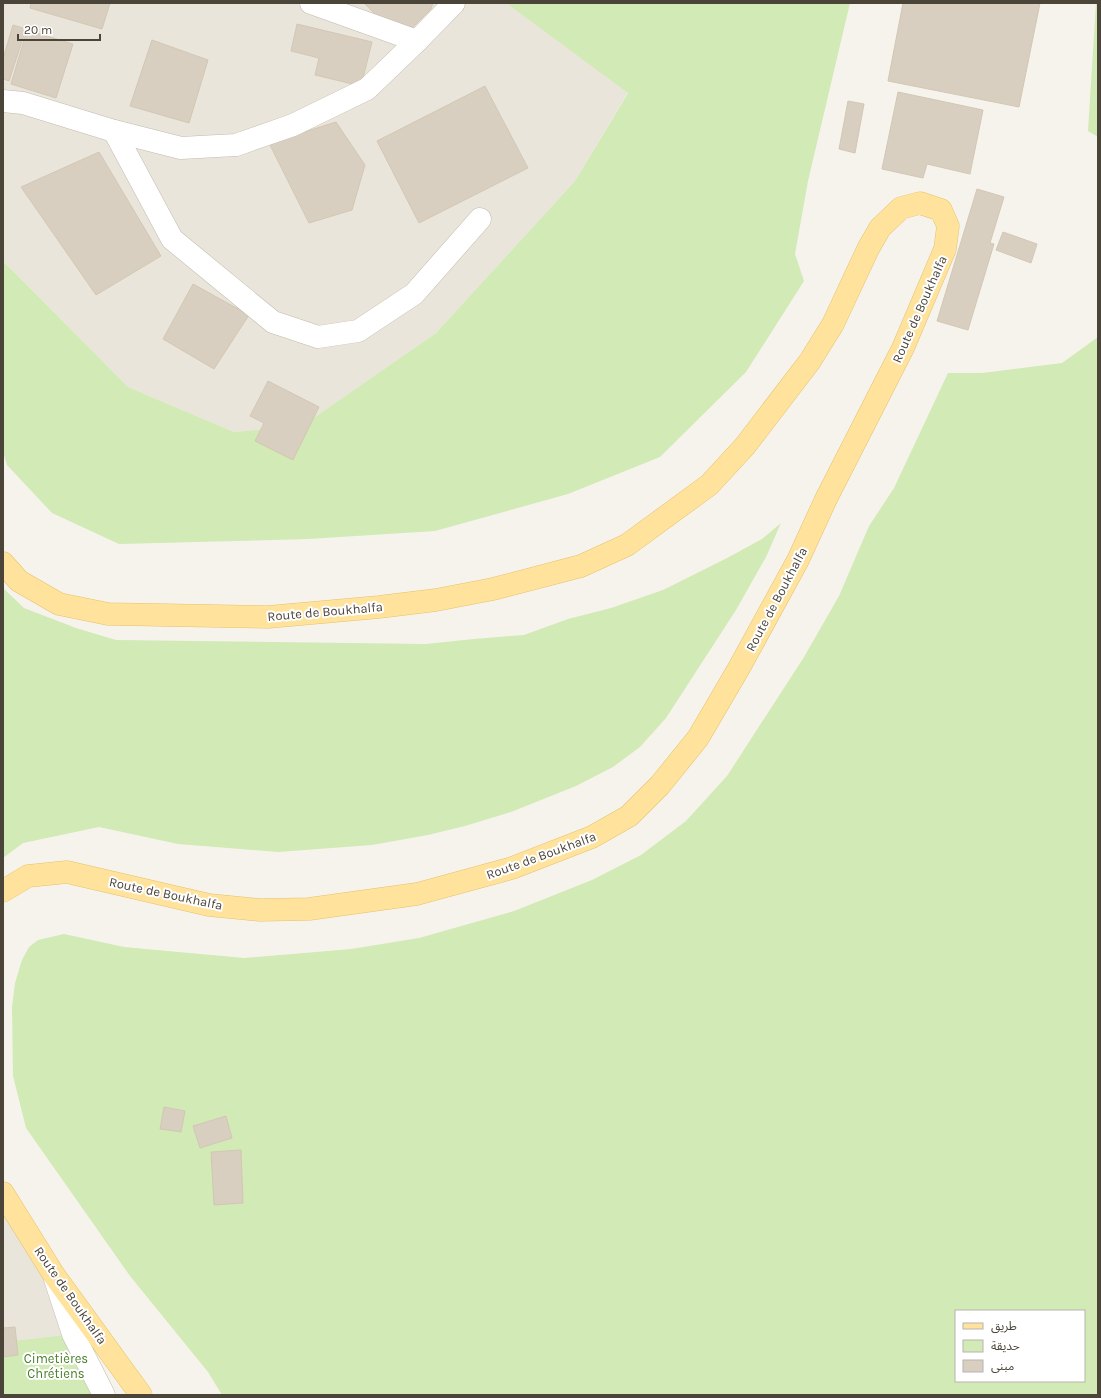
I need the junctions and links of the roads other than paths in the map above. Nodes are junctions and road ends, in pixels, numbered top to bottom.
1 (311, 3) edge
2 (454, 3) edge
3 (417, 41) junction
4 (3, 101) edge
5 (114, 131) junction
6 (480, 219) dead end
7 (3, 564) edge
8 (3, 891) edge
9 (3, 1193) edge
10 (54, 1274) junction
11 (104, 1395) edge
12 (141, 1395) edge

1 - 3 street
2 - 3 street
3 - 5 street
4 - 5 street
5 - 6 street
7 - 8 main road, Route de Boukhalfa
9 - 10 main road, Route de Boukhalfa
10 - 11 street
10 - 12 main road, Route de Boukhalfa

